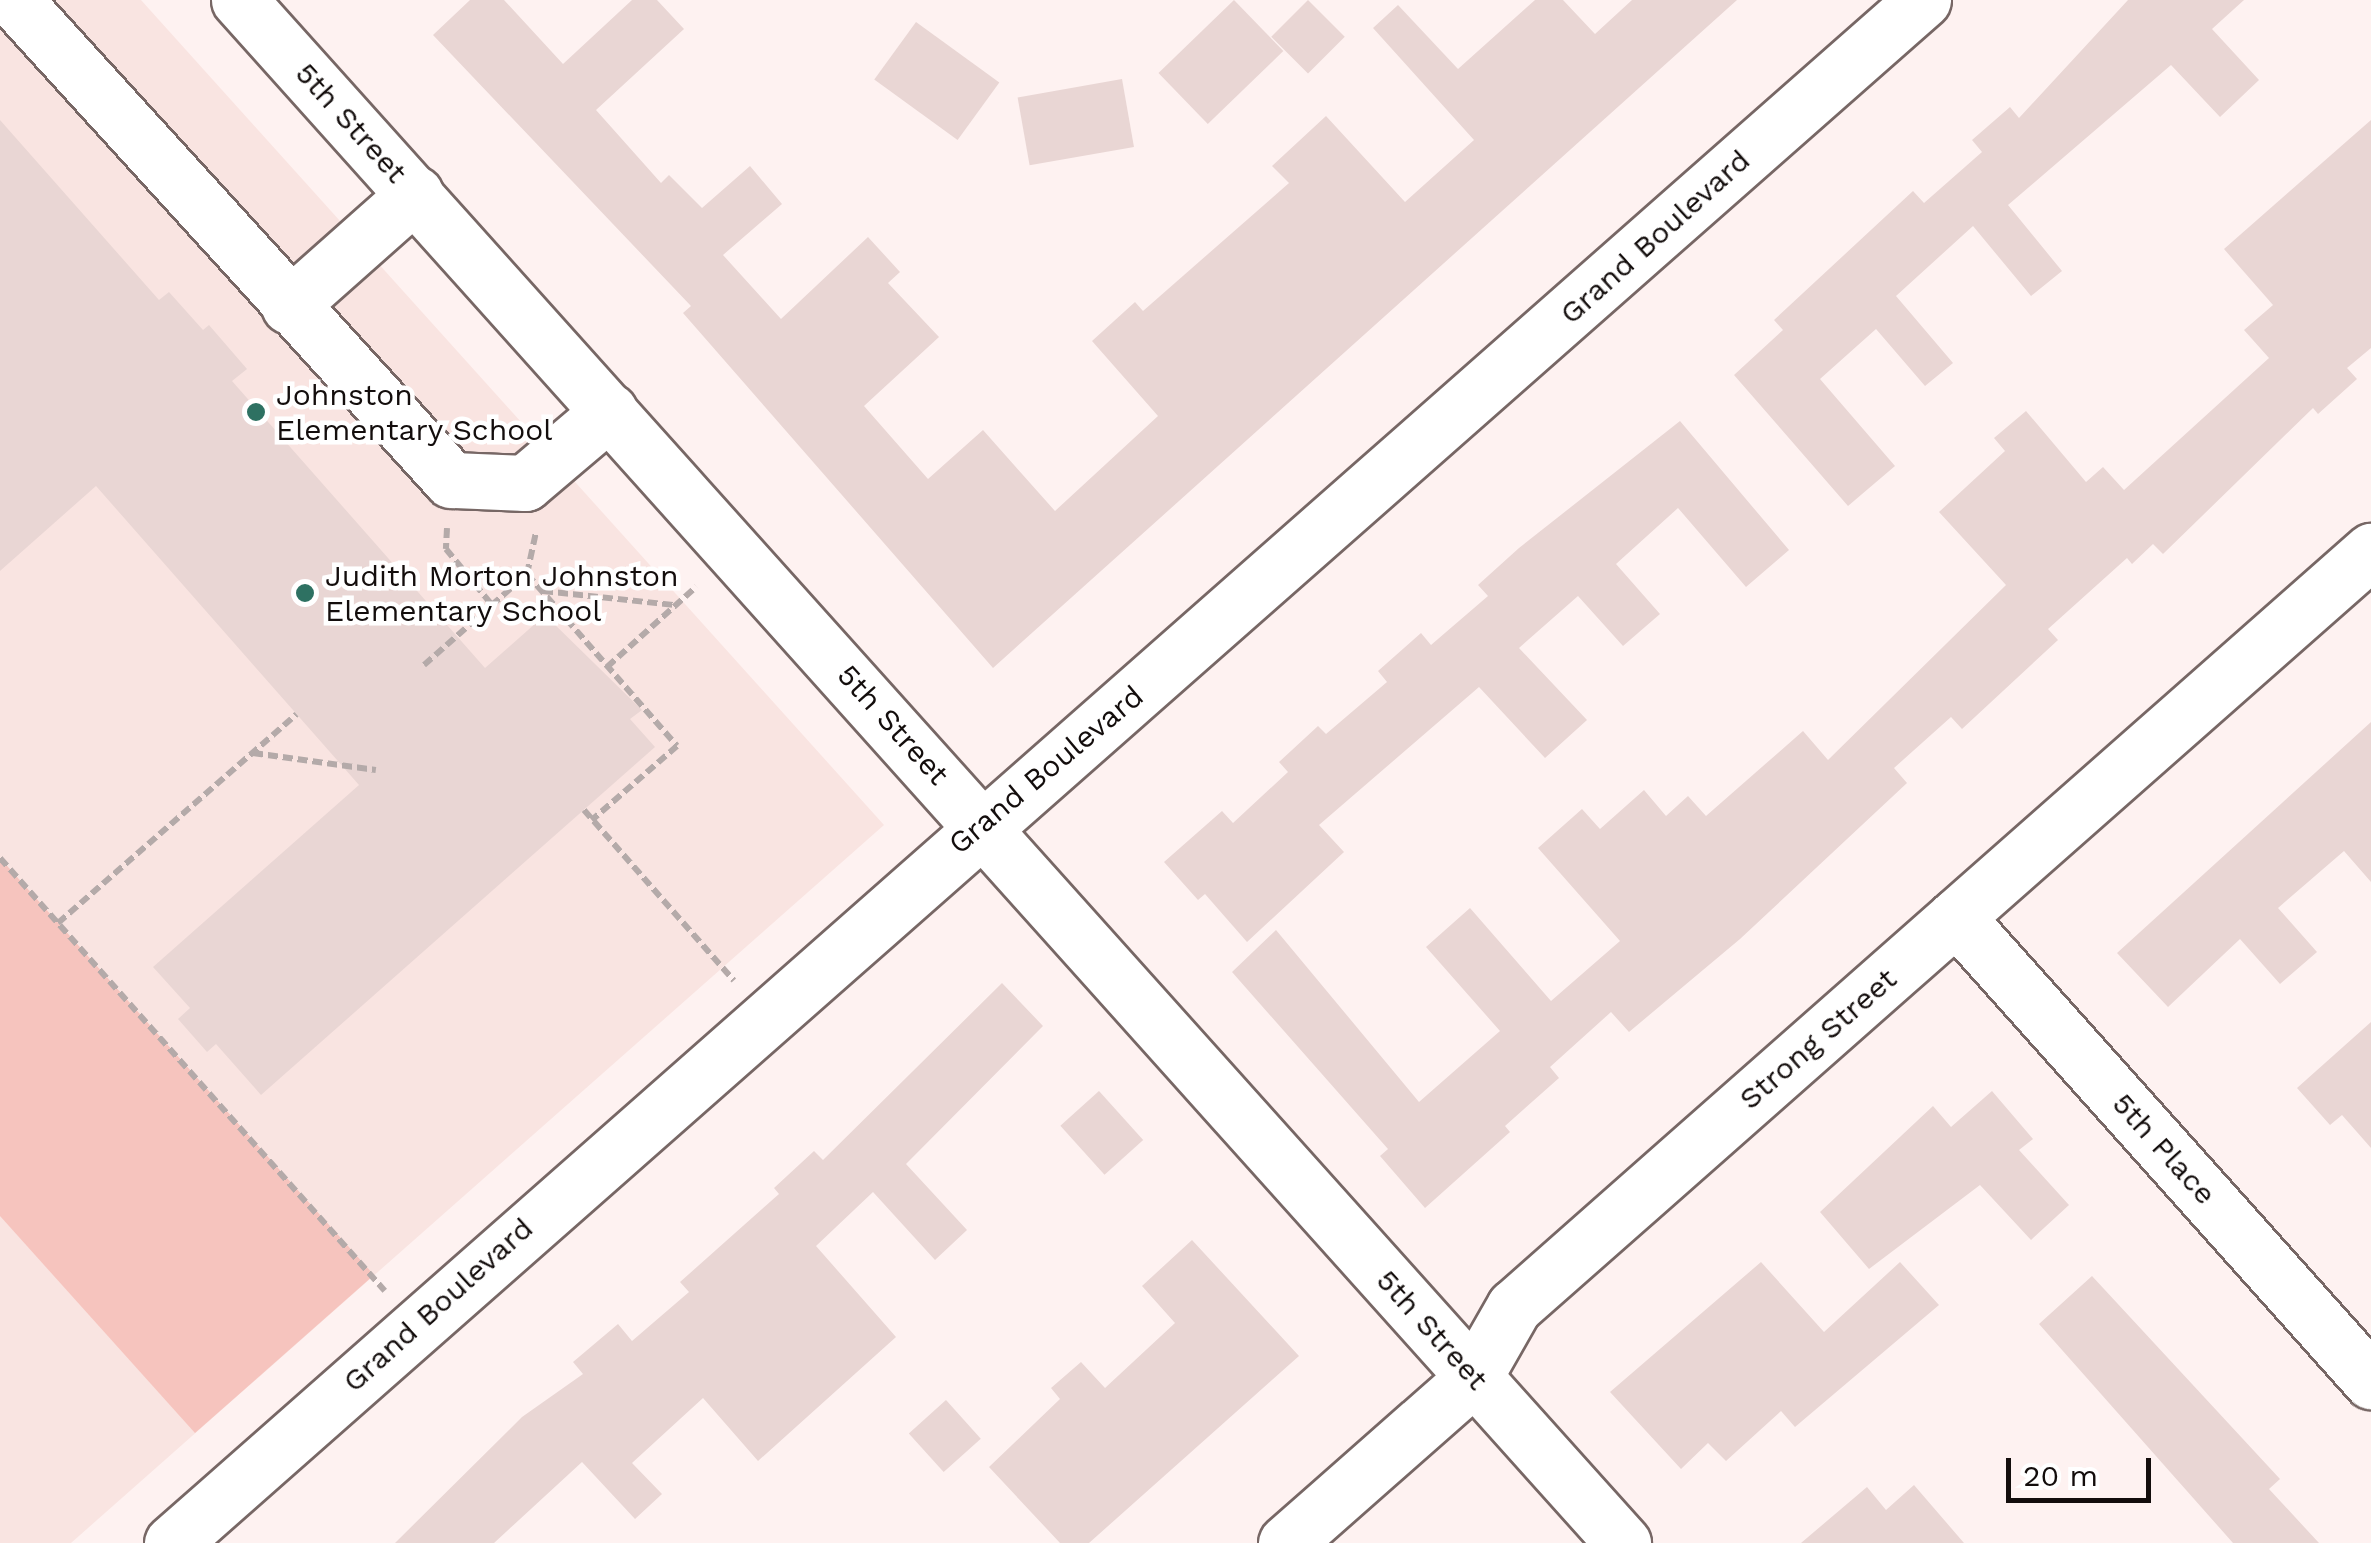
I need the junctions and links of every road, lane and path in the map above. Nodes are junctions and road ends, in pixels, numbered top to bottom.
1 (14, 0) edge
2 (239, 0) edge
3 (1923, 0) edge
4 (416, 194) junction
5 (289, 306) junction
6 (610, 411) junction
7 (451, 480) junction
8 (736, 551) junction
9 (2371, 551) edge
10 (541, 591) junction
11 (492, 605) junction
12 (676, 605) junction
13 (424, 665) dead end
14 (607, 667) junction
15 (298, 714) dead end
16 (251, 753) junction
17 (376, 770) dead end
18 (584, 810) dead end
19 (592, 820) junction
20 (980, 823) junction
21 (0, 858) edge
22 (1956, 917) junction
23 (58, 923) junction
24 (765, 1016) junction
25 (416, 1326) junction
26 (1474, 1377) junction
27 (2371, 1381) edge
28 (172, 1543) edge
29 (1286, 1543) edge
30 (1623, 1543) edge

1 - 5 street
2 - 4 street, 5th Street
3 - 20 street, Grand Boulevard
4 - 5 street
4 - 6 street, 5th Street
5 - 7 street
6 - 7 street
6 - 8 street, 5th Street
7 - 11 path
8 - 12 path
8 - 20 street, 5th Street
9 - 22 street, Strong Street
10 - 11 path
10 - 12 path
10 - 14 path
11 - 13 path
12 - 14 path
14 - 19 path
15 - 16 path
16 - 17 path
16 - 23 path
18 - 19 path
19 - 24 path
20 - 24 street, Grand Boulevard
20 - 26 street, 5th Street
21 - 23 path
22 - 26 street, Strong Street
22 - 27 street, 5th Place
23 - 25 path
24 - 25 street, Grand Boulevard
25 - 28 street, Grand Boulevard
26 - 29 street, Strong Street
26 - 30 street, 5th Street

